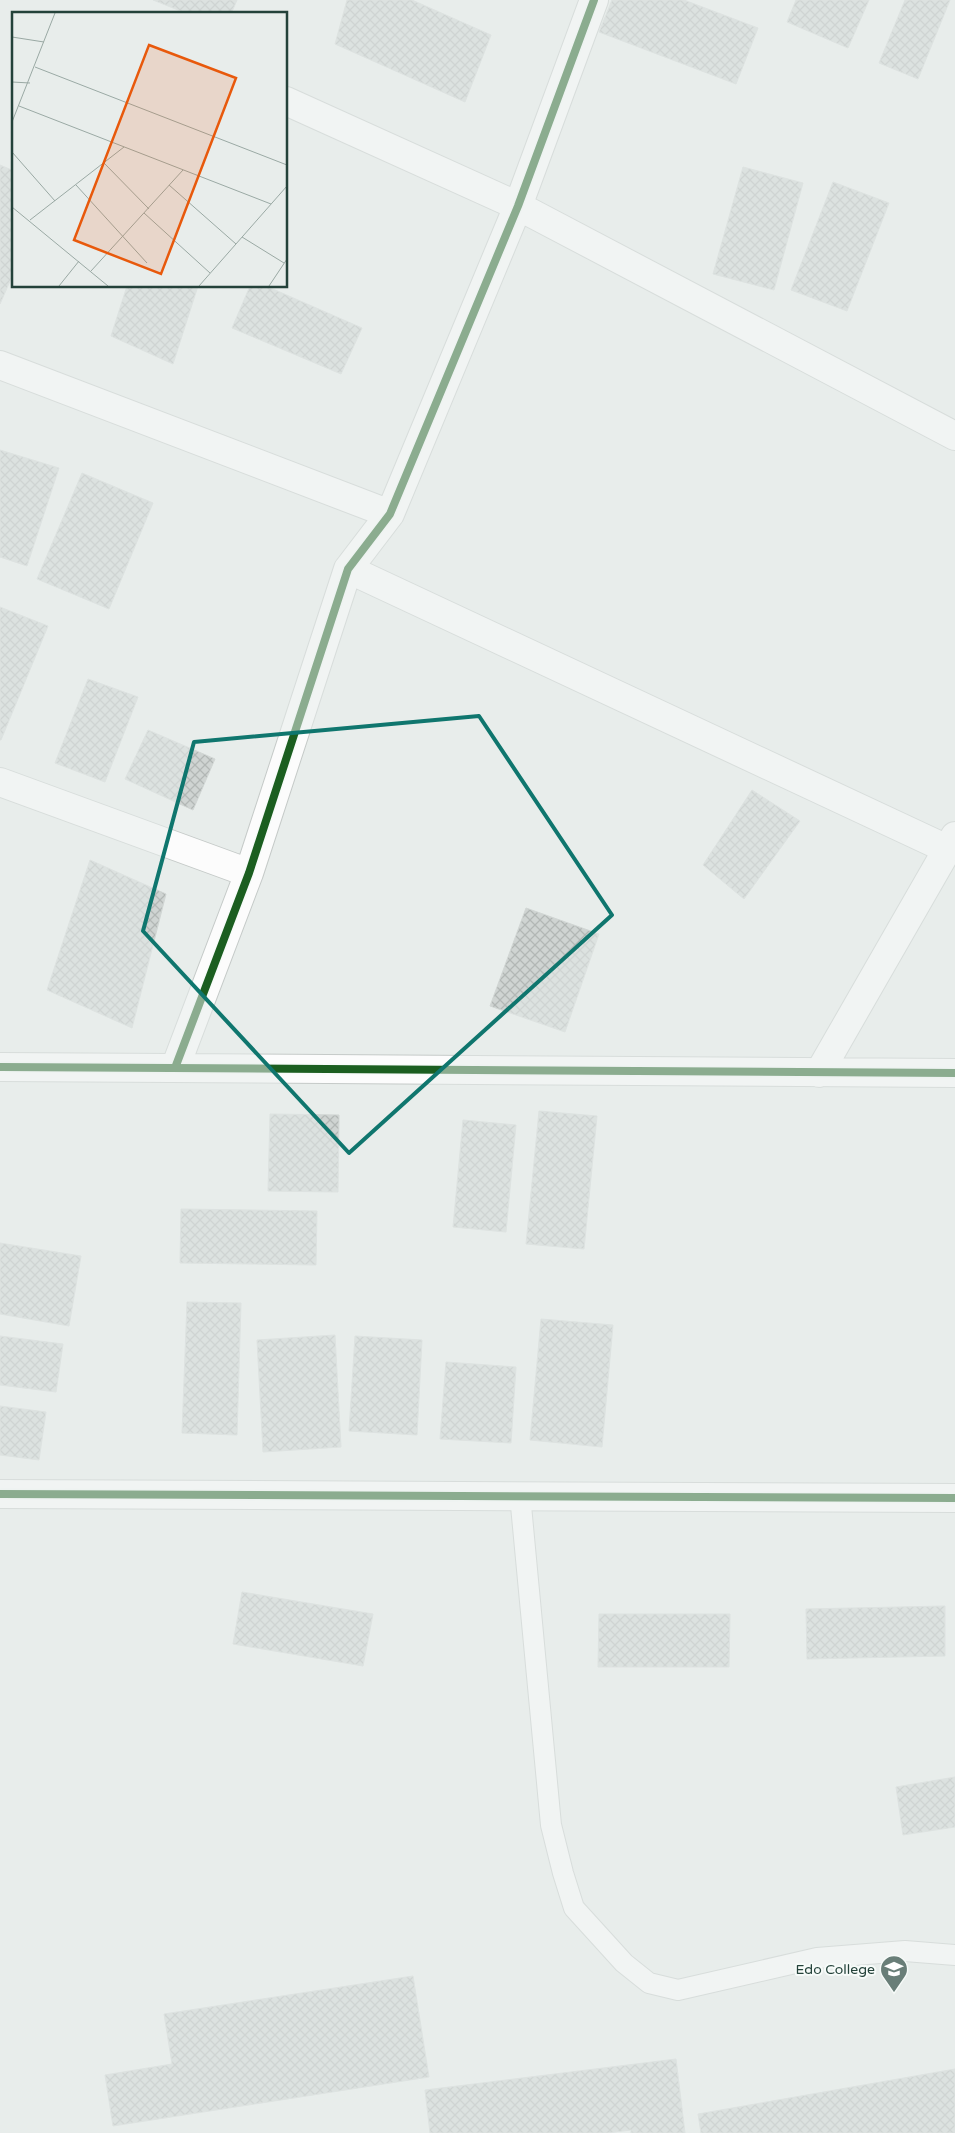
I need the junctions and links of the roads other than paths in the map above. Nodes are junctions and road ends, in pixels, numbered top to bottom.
1 (594, 0) edge
2 (288, 102) edge
3 (518, 206) junction
4 (0, 365) edge
5 (955, 436) edge
6 (390, 514) junction
7 (348, 569) junction
8 (0, 782) edge
9 (951, 843) edge
10 (249, 873) junction
11 (0, 1067) edge
12 (175, 1068) junction
13 (819, 1073) junction
14 (955, 1073) edge
15 (0, 1494) edge
16 (520, 1496) junction
17 (955, 1498) edge
18 (955, 1955) edge

1 - 3 street
2 - 3 street
3 - 5 street
3 - 6 street
4 - 6 street
6 - 7 street
7 - 9 street
7 - 10 street
8 - 10 street
9 - 13 street
10 - 12 street
11 - 12 street
12 - 13 street
13 - 14 street
15 - 16 street
16 - 17 street
16 - 18 lane

